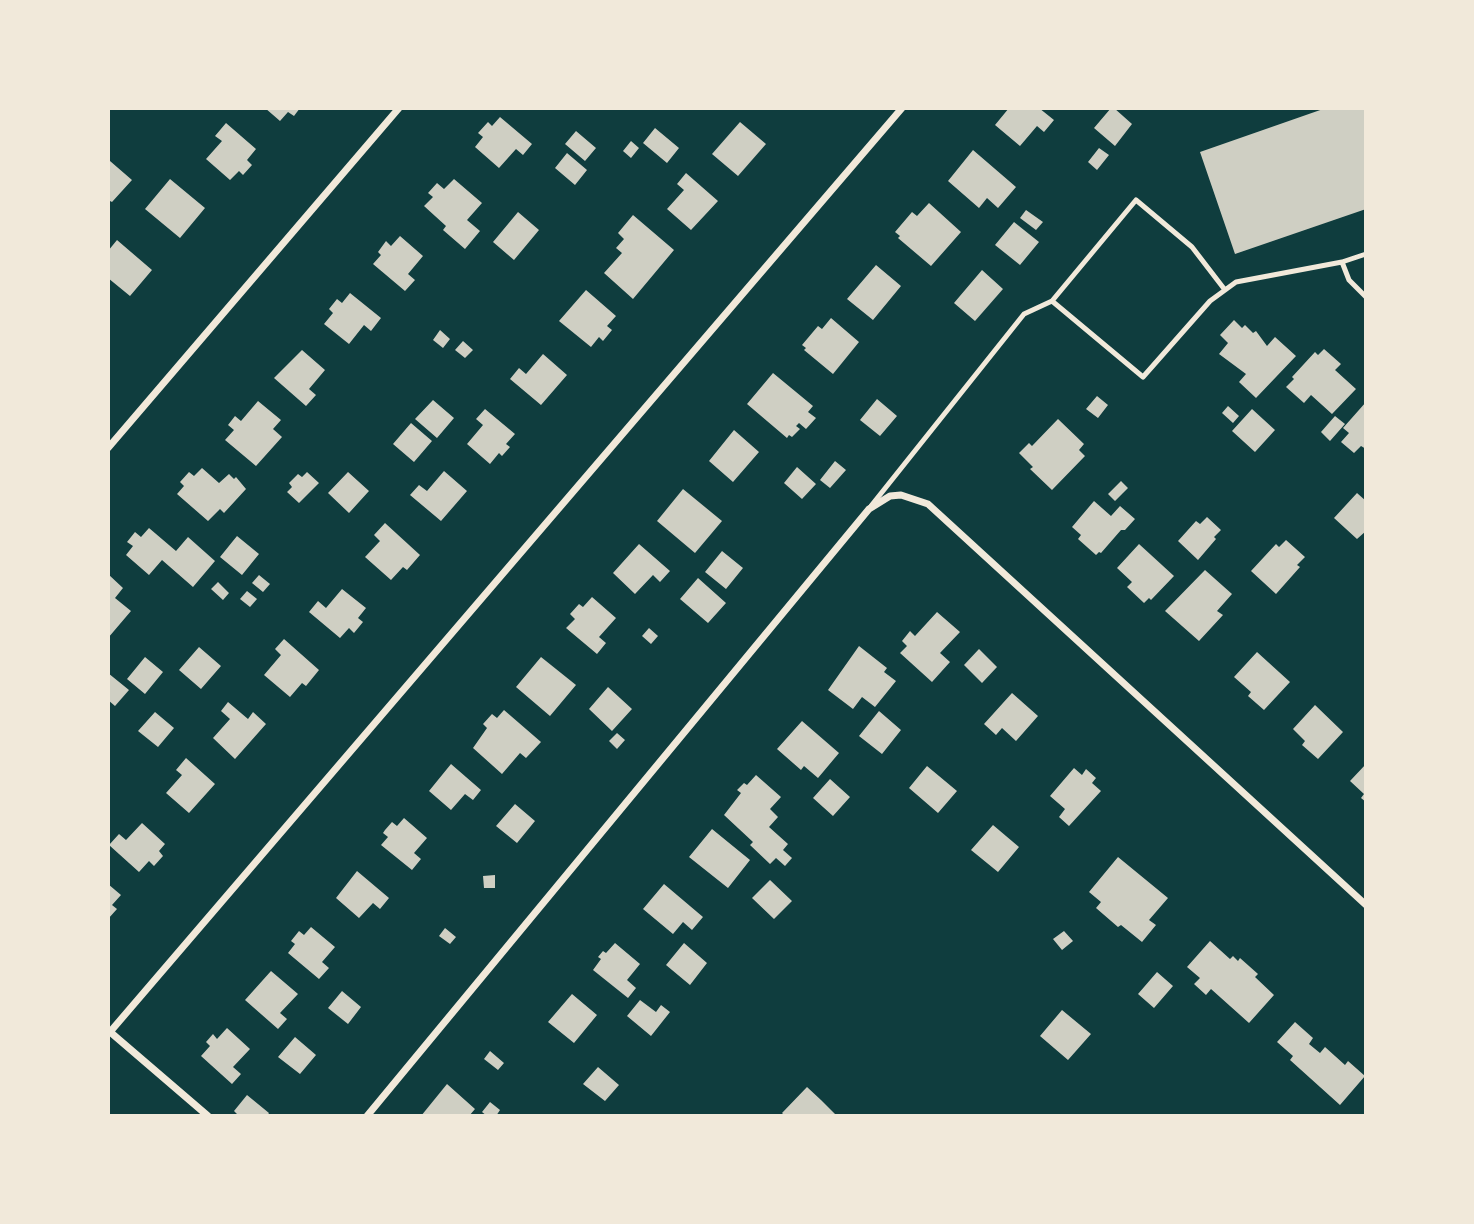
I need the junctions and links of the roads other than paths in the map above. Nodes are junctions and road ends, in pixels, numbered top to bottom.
1 (399, 108) edge
2 (902, 108) edge
3 (1366, 254) edge
4 (1342, 262) junction
5 (1225, 290) junction
6 (1366, 297) edge
7 (1052, 301) junction
8 (108, 447) edge
9 (869, 509) junction
10 (1366, 905) edge
11 (109, 1031) edge
12 (208, 1115) edge
13 (367, 1115) edge

1 - 8 street
2 - 11 street
3 - 4 lane
4 - 5 lane
4 - 6 lane
5 - 7 lane
5 - 7 lane
7 - 9 lane
9 - 10 street
9 - 13 street
11 - 12 street

